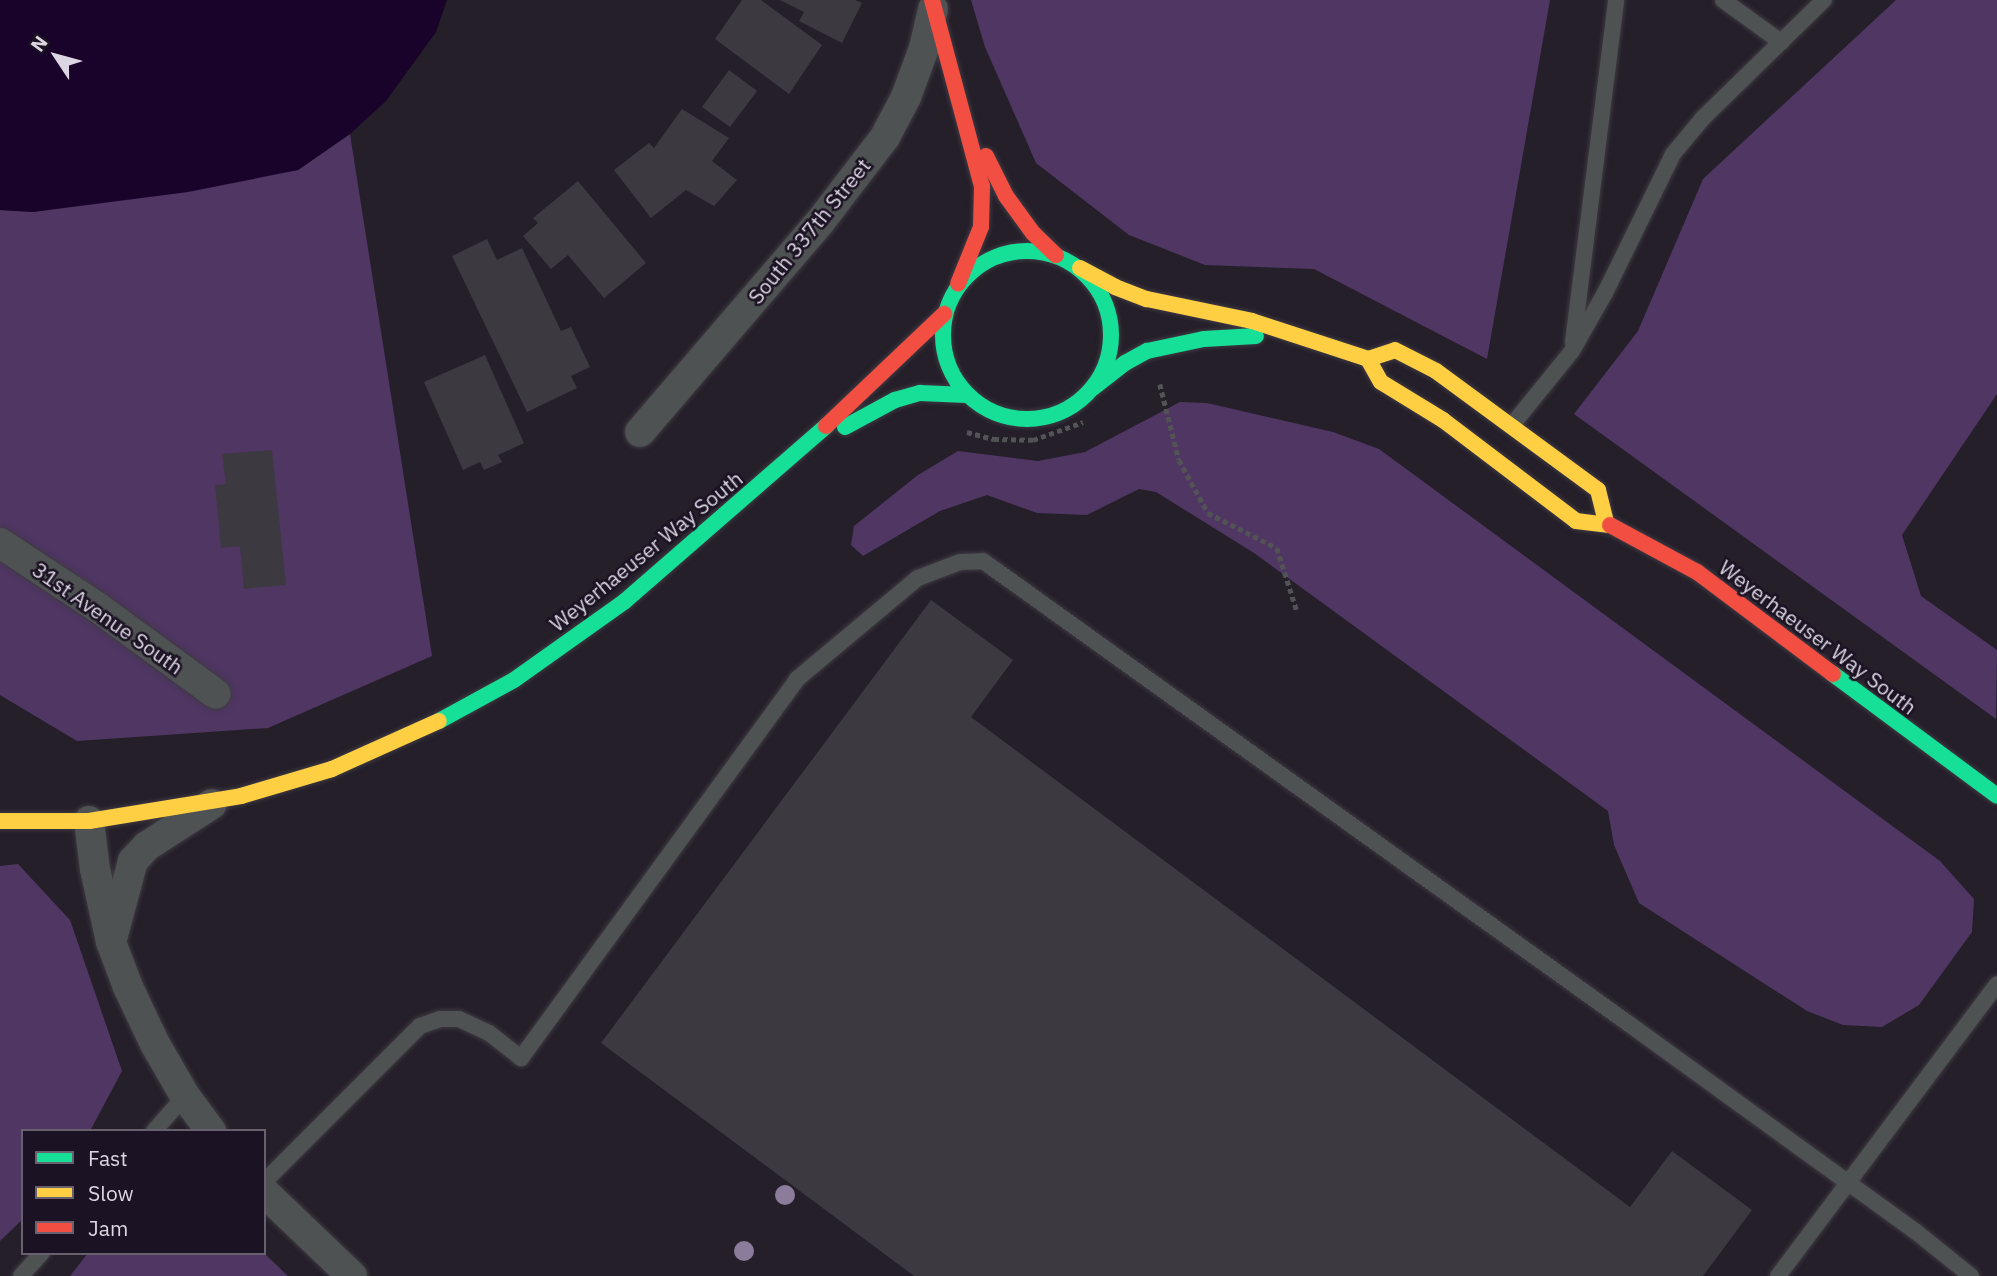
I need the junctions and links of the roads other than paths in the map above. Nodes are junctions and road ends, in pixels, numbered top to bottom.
1 (1616, 0) edge
2 (1723, 0) edge
3 (1824, 0) edge
4 (933, 3) edge
5 (1781, 42) junction
6 (957, 86) junction
7 (1056, 255) junction
8 (1080, 268) junction
9 (956, 287) junction
10 (944, 314) junction
11 (1299, 337) junction
12 (1572, 351) junction
13 (1368, 359) junction
14 (1093, 388) junction
15 (967, 395) junction
16 (1511, 425) junction
17 (640, 432) dead end
18 (797, 454) junction
19 (1606, 523) junction
20 (0, 542) edge
21 (216, 694) dead end
22 (1997, 796) edge
23 (218, 801) junction
24 (0, 821) edge
25 (89, 821) junction
26 (111, 942) junction
27 (1997, 984) edge
28 (185, 1096) junction
29 (156, 1129) edge
30 (210, 1129) edge
31 (266, 1180) edge
32 (1847, 1182) junction
33 (266, 1194) edge
34 (40, 1255) edge
35 (21, 1276) edge
36 (352, 1276) edge
37 (1778, 1276) edge
38 (1970, 1276) edge

1 - 12 lane
2 - 5 lane
3 - 5 lane
4 - 6 street
4 - 17 street, South 337th Street
5 - 12 lane
6 - 7 street
6 - 9 street
7 - 8 street
7 - 9 street
8 - 11 street
8 - 14 street
9 - 10 street
10 - 15 street
10 - 18 street, Weyerhaeuser Way South
11 - 13 street
11 - 14 street
12 - 16 lane
13 - 16 street
13 - 19 street, Weyerhaeuser Way South
14 - 15 street
15 - 18 street, Weyerhaeuser Way South
16 - 19 street
18 - 23 street, Weyerhaeuser Way South
19 - 22 street, Weyerhaeuser Way South
20 - 21 street, 31st Avenue South
23 - 25 street, Weyerhaeuser Way South
23 - 26 street
24 - 25 street, Weyerhaeuser Way South
25 - 26 street
26 - 28 street
27 - 32 lane
28 - 29 lane
28 - 30 street
31 - 32 lane
32 - 37 lane
32 - 38 lane
33 - 36 street
34 - 35 lane

